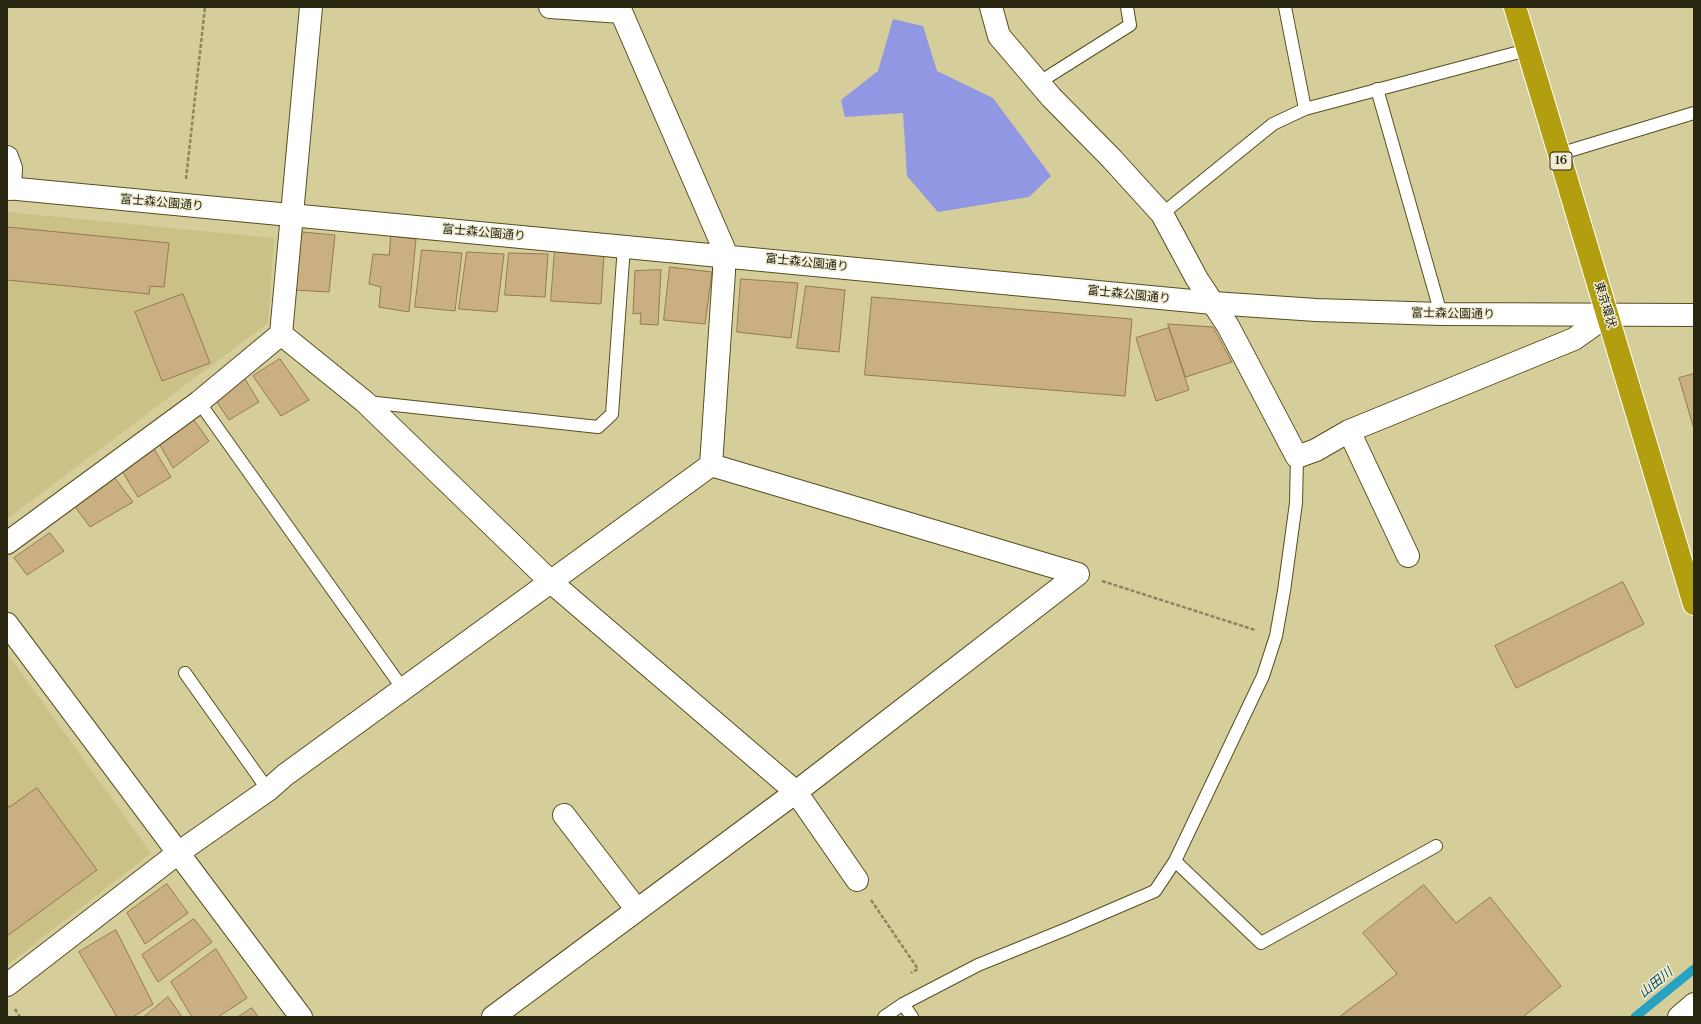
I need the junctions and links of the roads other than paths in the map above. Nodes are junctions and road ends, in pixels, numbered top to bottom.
1 (311, 7) edge
2 (550, 7) edge
3 (990, 7) edge
4 (1126, 7) edge
5 (1285, 7) edge
6 (1515, 7) edge
7 (624, 9) edge
8 (1528, 50) junction
9 (1038, 83) junction
10 (1377, 89) junction
11 (1305, 109) junction
12 (1694, 113) edge
13 (1559, 154) junction
14 (7, 157) edge
15 (9, 189) edge
16 (1162, 214) junction
17 (293, 215) junction
18 (624, 246) junction
19 (724, 256) junction
20 (1213, 303) junction
21 (1441, 314) junction
22 (1608, 315) junction
23 (1694, 315) edge
24 (281, 334) junction
25 (199, 402) junction
26 (365, 402) junction
27 (1349, 431) junction
28 (1297, 458) junction
29 (711, 465) junction
30 (7, 544) edge
31 (1408, 556) dead end
32 (551, 582) junction
33 (1694, 604) edge
34 (7, 624) edge
35 (185, 673) dead end
36 (403, 689) junction
37 (268, 790) junction
38 (796, 792) junction
39 (564, 815) dead end
40 (1436, 846) dead end
41 (178, 853) junction
42 (1175, 860) junction
43 (857, 880) road end
44 (636, 910) junction
45 (7, 985) edge
46 (903, 1004) junction
47 (1694, 1004) edge
48 (301, 1017) edge
49 (493, 1017) edge
50 (884, 1017) edge
51 (912, 1017) edge
52 (1678, 1017) edge

1 - 17 street
2 - 7 street
3 - 9 street
4 - 9 lane
5 - 11 lane
6 - 8 highway, 東京環状 / 16
7 - 19 street
8 - 10 lane
8 - 13 highway, 東京環状 / 16
9 - 16 street
10 - 11 lane
10 - 21 lane
11 - 16 lane
12 - 13 lane
13 - 22 highway, 東京環状 / 16
14 - 15 street
15 - 17 street, 富士森公園通り
16 - 20 street
17 - 18 street, 富士森公園通り
17 - 24 street
18 - 19 street, 富士森公園通り
18 - 26 lane
19 - 20 street, 富士森公園通り
19 - 29 street
20 - 21 street, 富士森公園通り
20 - 28 street
21 - 22 street, 富士森公園通り
22 - 23 street, 富士森公園通り
22 - 27 street
22 - 33 highway, 東京環状 / 16
24 - 25 street
24 - 26 street
25 - 30 street
25 - 36 lane
26 - 32 street
27 - 28 street
27 - 31 street
28 - 42 lane
29 - 32 street
29 - 38 street
32 - 36 street
32 - 38 street
34 - 41 street
35 - 37 lane
36 - 37 street
37 - 41 street
38 - 43 street
38 - 44 street
39 - 44 street
40 - 42 lane
41 - 45 street
41 - 48 street
42 - 46 lane
44 - 49 street
46 - 50 lane
46 - 51 lane
47 - 52 street

